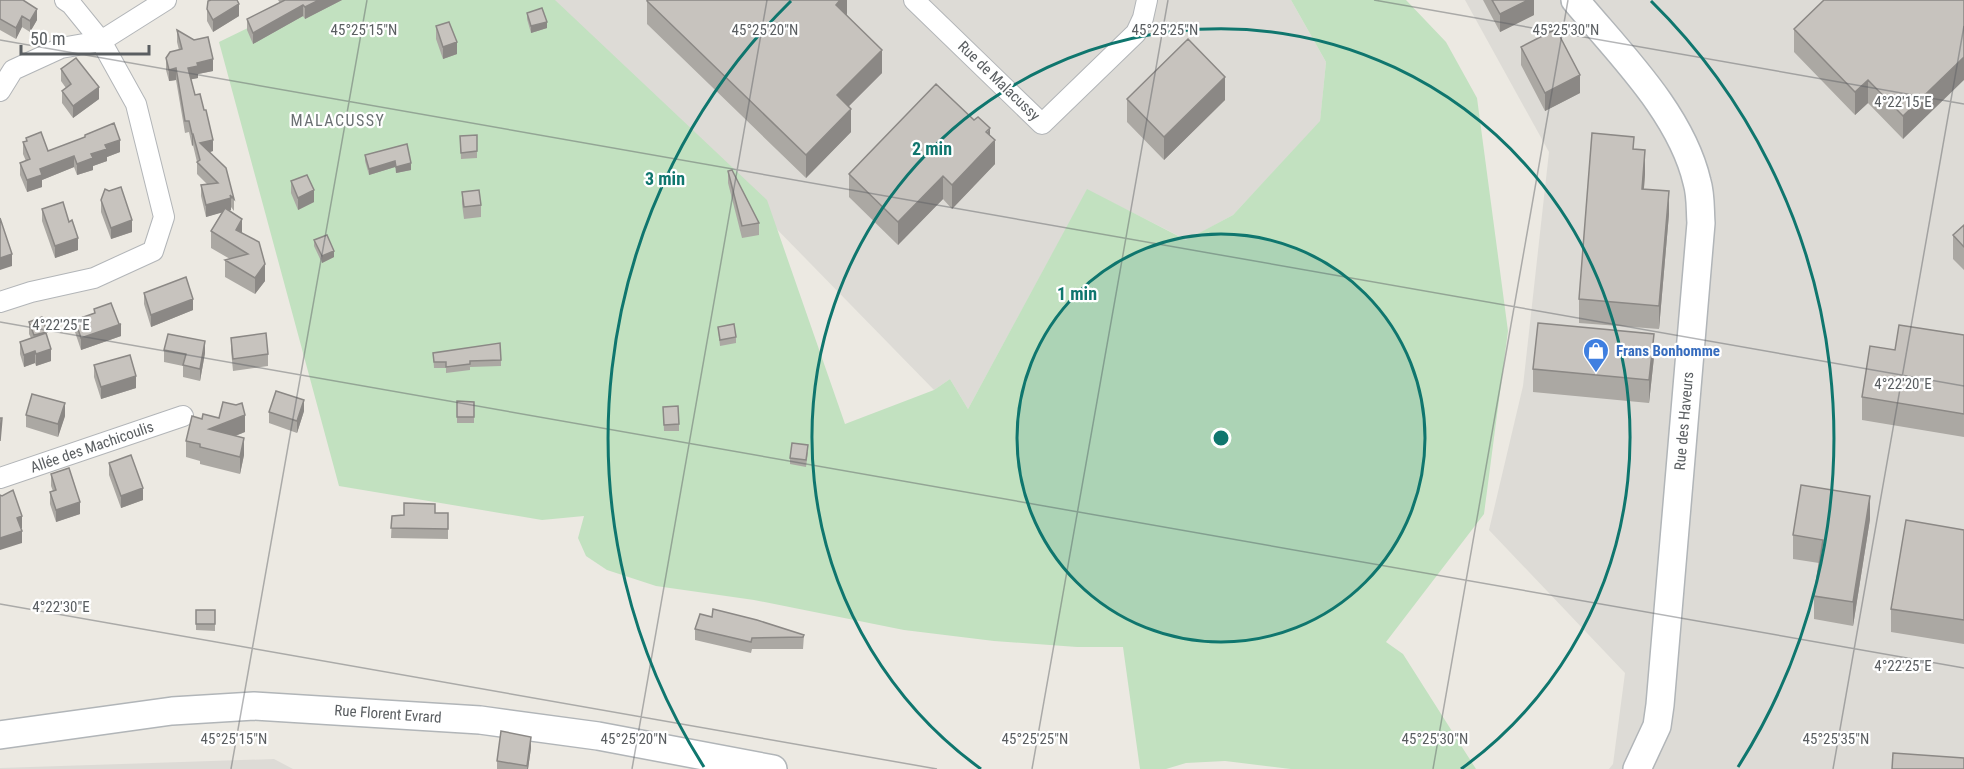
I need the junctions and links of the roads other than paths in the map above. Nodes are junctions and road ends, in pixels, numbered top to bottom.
1 (65, 0) edge
2 (166, 0) edge
3 (914, 0) edge
4 (1147, 0) edge
5 (1575, 0) edge
6 (101, 41) junction
7 (0, 91) edge
8 (0, 302) edge
9 (183, 416) dead end
10 (0, 478) edge
11 (0, 735) edge
12 (773, 769) edge
13 (1638, 769) edge

1 - 6 street
2 - 6 street
3 - 4 street, Rue de Malacussy
5 - 13 street, Rue des Haveurs
6 - 7 street
6 - 8 street
9 - 10 street, Allée des Machicoulis
11 - 12 street, Rue Florent Evrard

